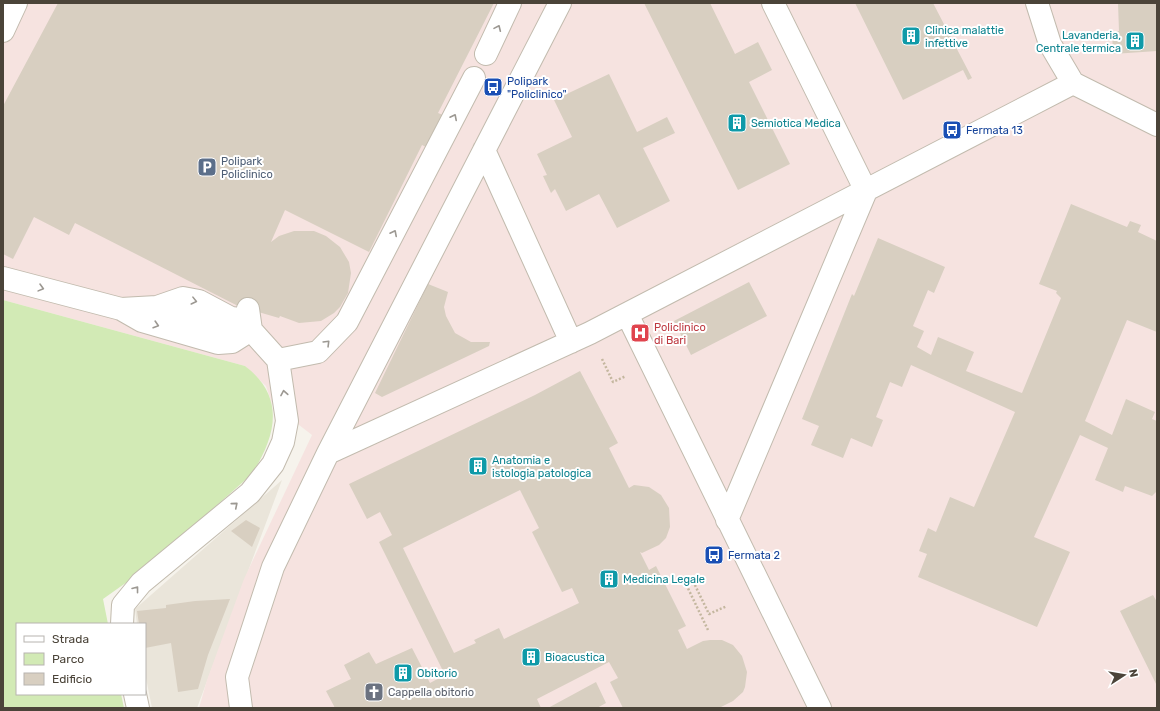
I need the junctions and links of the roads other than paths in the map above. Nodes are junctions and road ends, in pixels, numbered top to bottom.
1 (16, 3) edge
2 (510, 3) edge
3 (560, 3) edge
4 (773, 3) edge
5 (1037, 3) edge
6 (3, 31) edge
7 (486, 54) dead end
8 (474, 78) dead end
9 (1073, 83) junction
10 (1157, 125) edge
11 (484, 150) junction
12 (866, 191) junction
13 (3, 278) edge
14 (121, 309) junction
15 (627, 314) junction
16 (249, 320) junction
17 (581, 338) junction
18 (278, 360) junction
19 (328, 452) junction
20 (727, 520) junction
21 (122, 623) edge
22 (135, 695) edge
23 (138, 708) edge
24 (241, 708) edge
25 (820, 708) edge

1 - 6 lane
7 -> 2 lane
3 - 11 lane
4 - 12 lane
5 - 9 lane
18 -> 8 lane
9 - 10 lane
9 - 12 lane
11 - 17 lane
11 - 19 lane
12 - 15 lane
12 - 20 lane
13 -> 14 lane
14 -> 16 lane
14 -> 16 lane
15 - 17 lane
15 - 20 lane
16 - 18 lane
17 - 19 lane
21 -> 18 lane
19 - 24 lane
20 - 25 lane
22 - 23 lane

